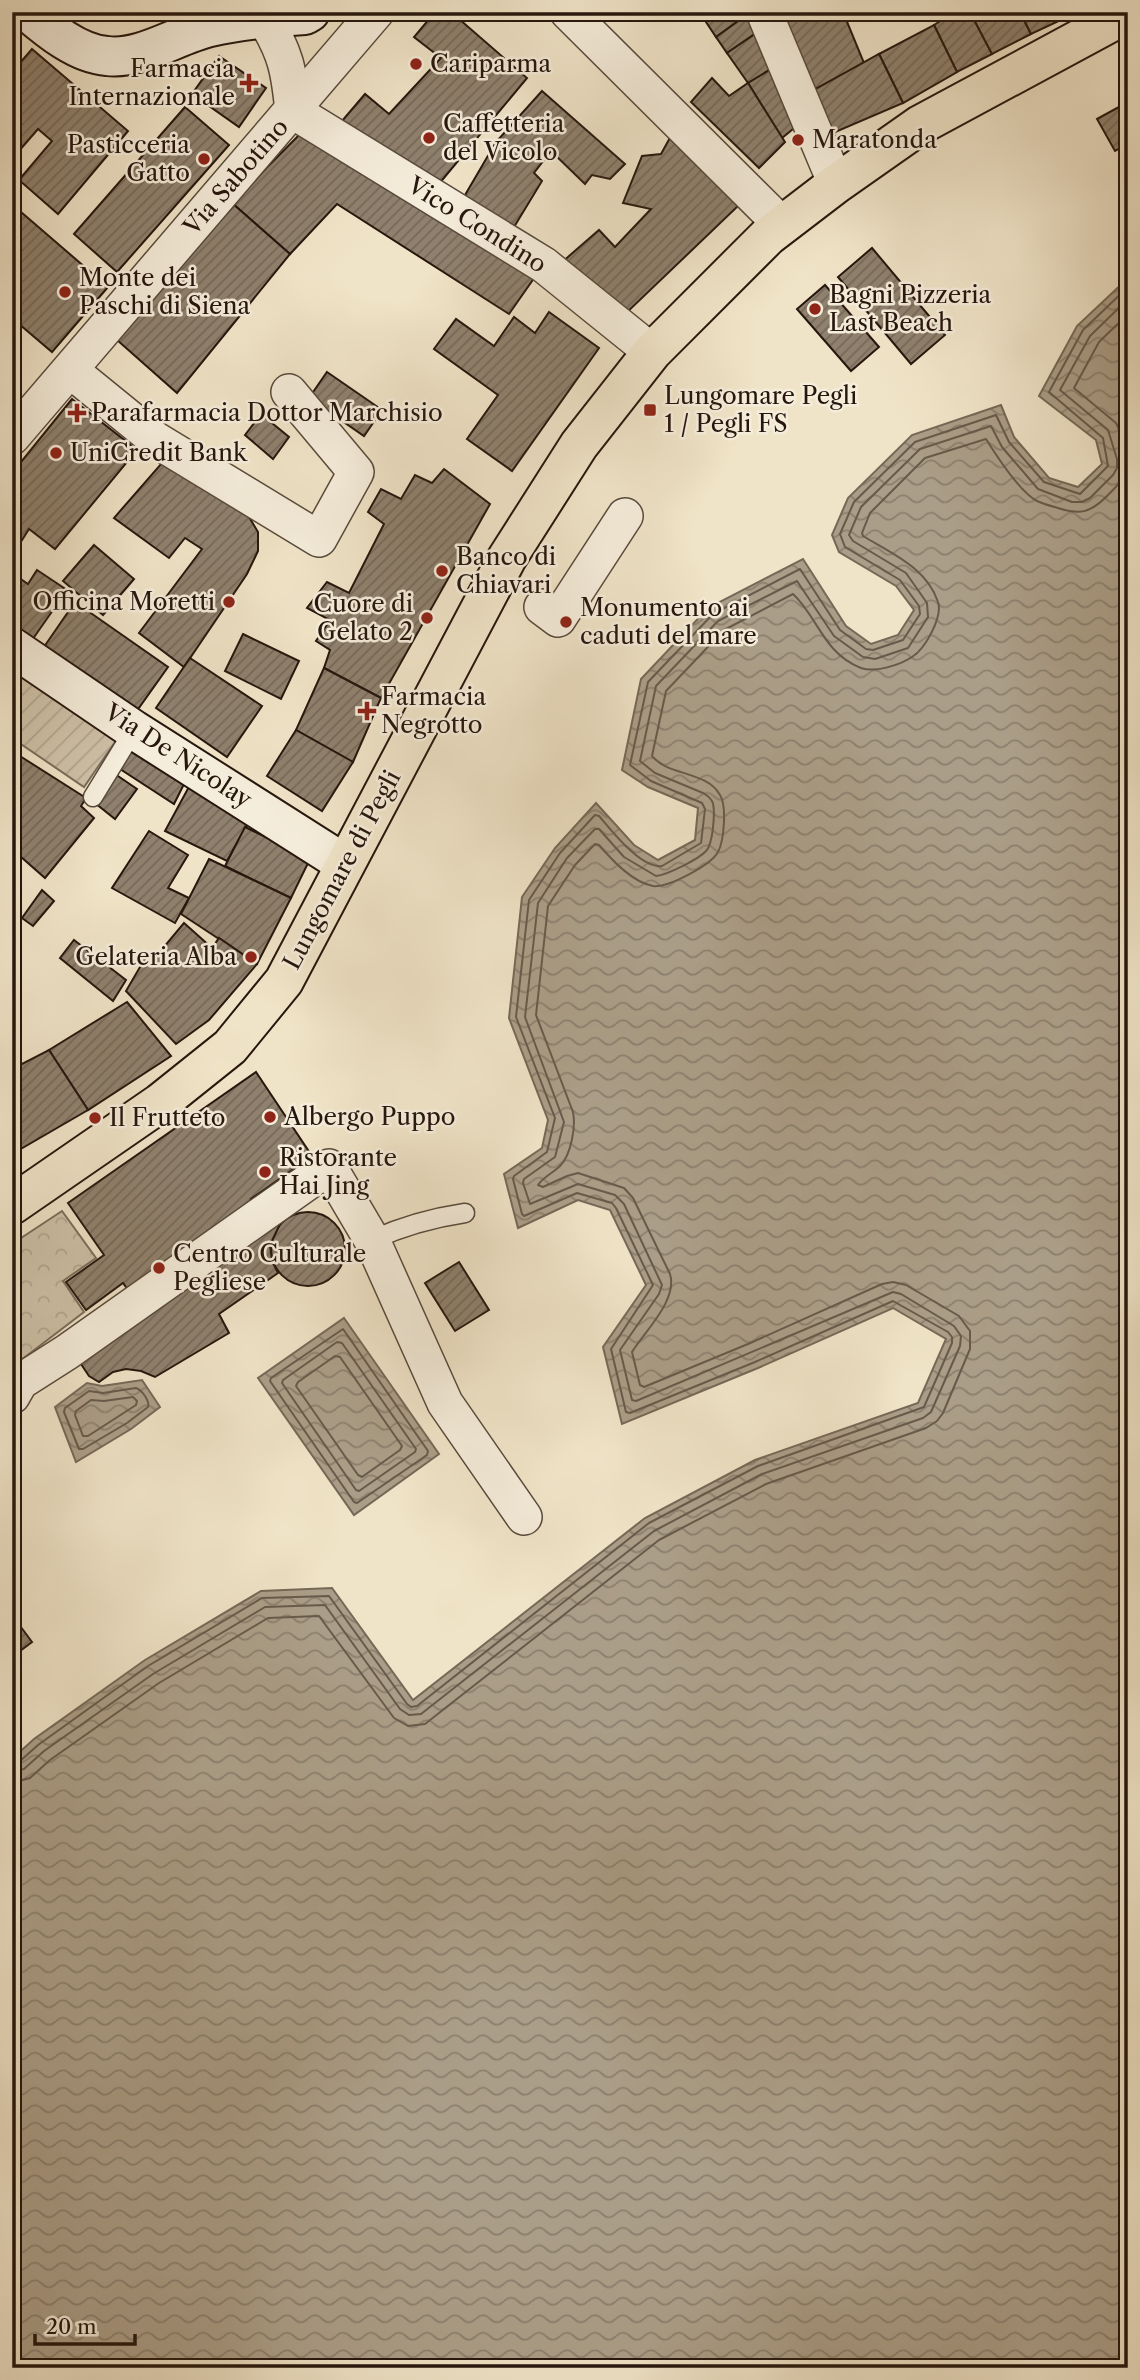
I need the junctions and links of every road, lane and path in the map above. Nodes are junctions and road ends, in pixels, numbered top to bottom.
1 (310, 12) edge
2 (376, 12) edge
3 (568, 12) edge
4 (764, 12) edge
5 (1128, 13) edge
6 (263, 15) edge
7 (39, 21) edge
8 (293, 111) junction
9 (836, 184) junction
10 (782, 225) junction
11 (652, 352) junction
12 (70, 370) junction
13 (289, 392) dead end
14 (12, 437) edge
15 (625, 516) dead end
16 (542, 607) dead end
17 (12, 647) edge
18 (134, 730) junction
19 (93, 797) dead end
20 (345, 864) junction
21 (12, 1205) edge
22 (465, 1213) dead end
23 (372, 1240) junction
24 (12, 1396) edge
25 (524, 1517) dead end

1 - 6 street
2 - 8 street, Via Sabotino
3 - 10 street
4 - 9 street
5 - 9 main road, Lungomare di Pegli
6 - 7 street
6 - 8 street
8 - 11 street, Vico Condino
8 - 12 street, Via Sabotino
9 - 10 main road, Lungomare di Pegli
10 - 11 main road, Lungomare di Pegli
11 - 20 main road, Lungomare di Pegli
12 - 13 street
12 - 14 street, Via Sabotino
15 - 16 street
17 - 18 street, Via De Nicolay
18 - 19 lane
18 - 20 street, Via De Nicolay
20 - 21 main road, Lungomare di Pegli
22 - 23 lane
23 - 24 street
23 - 25 street

